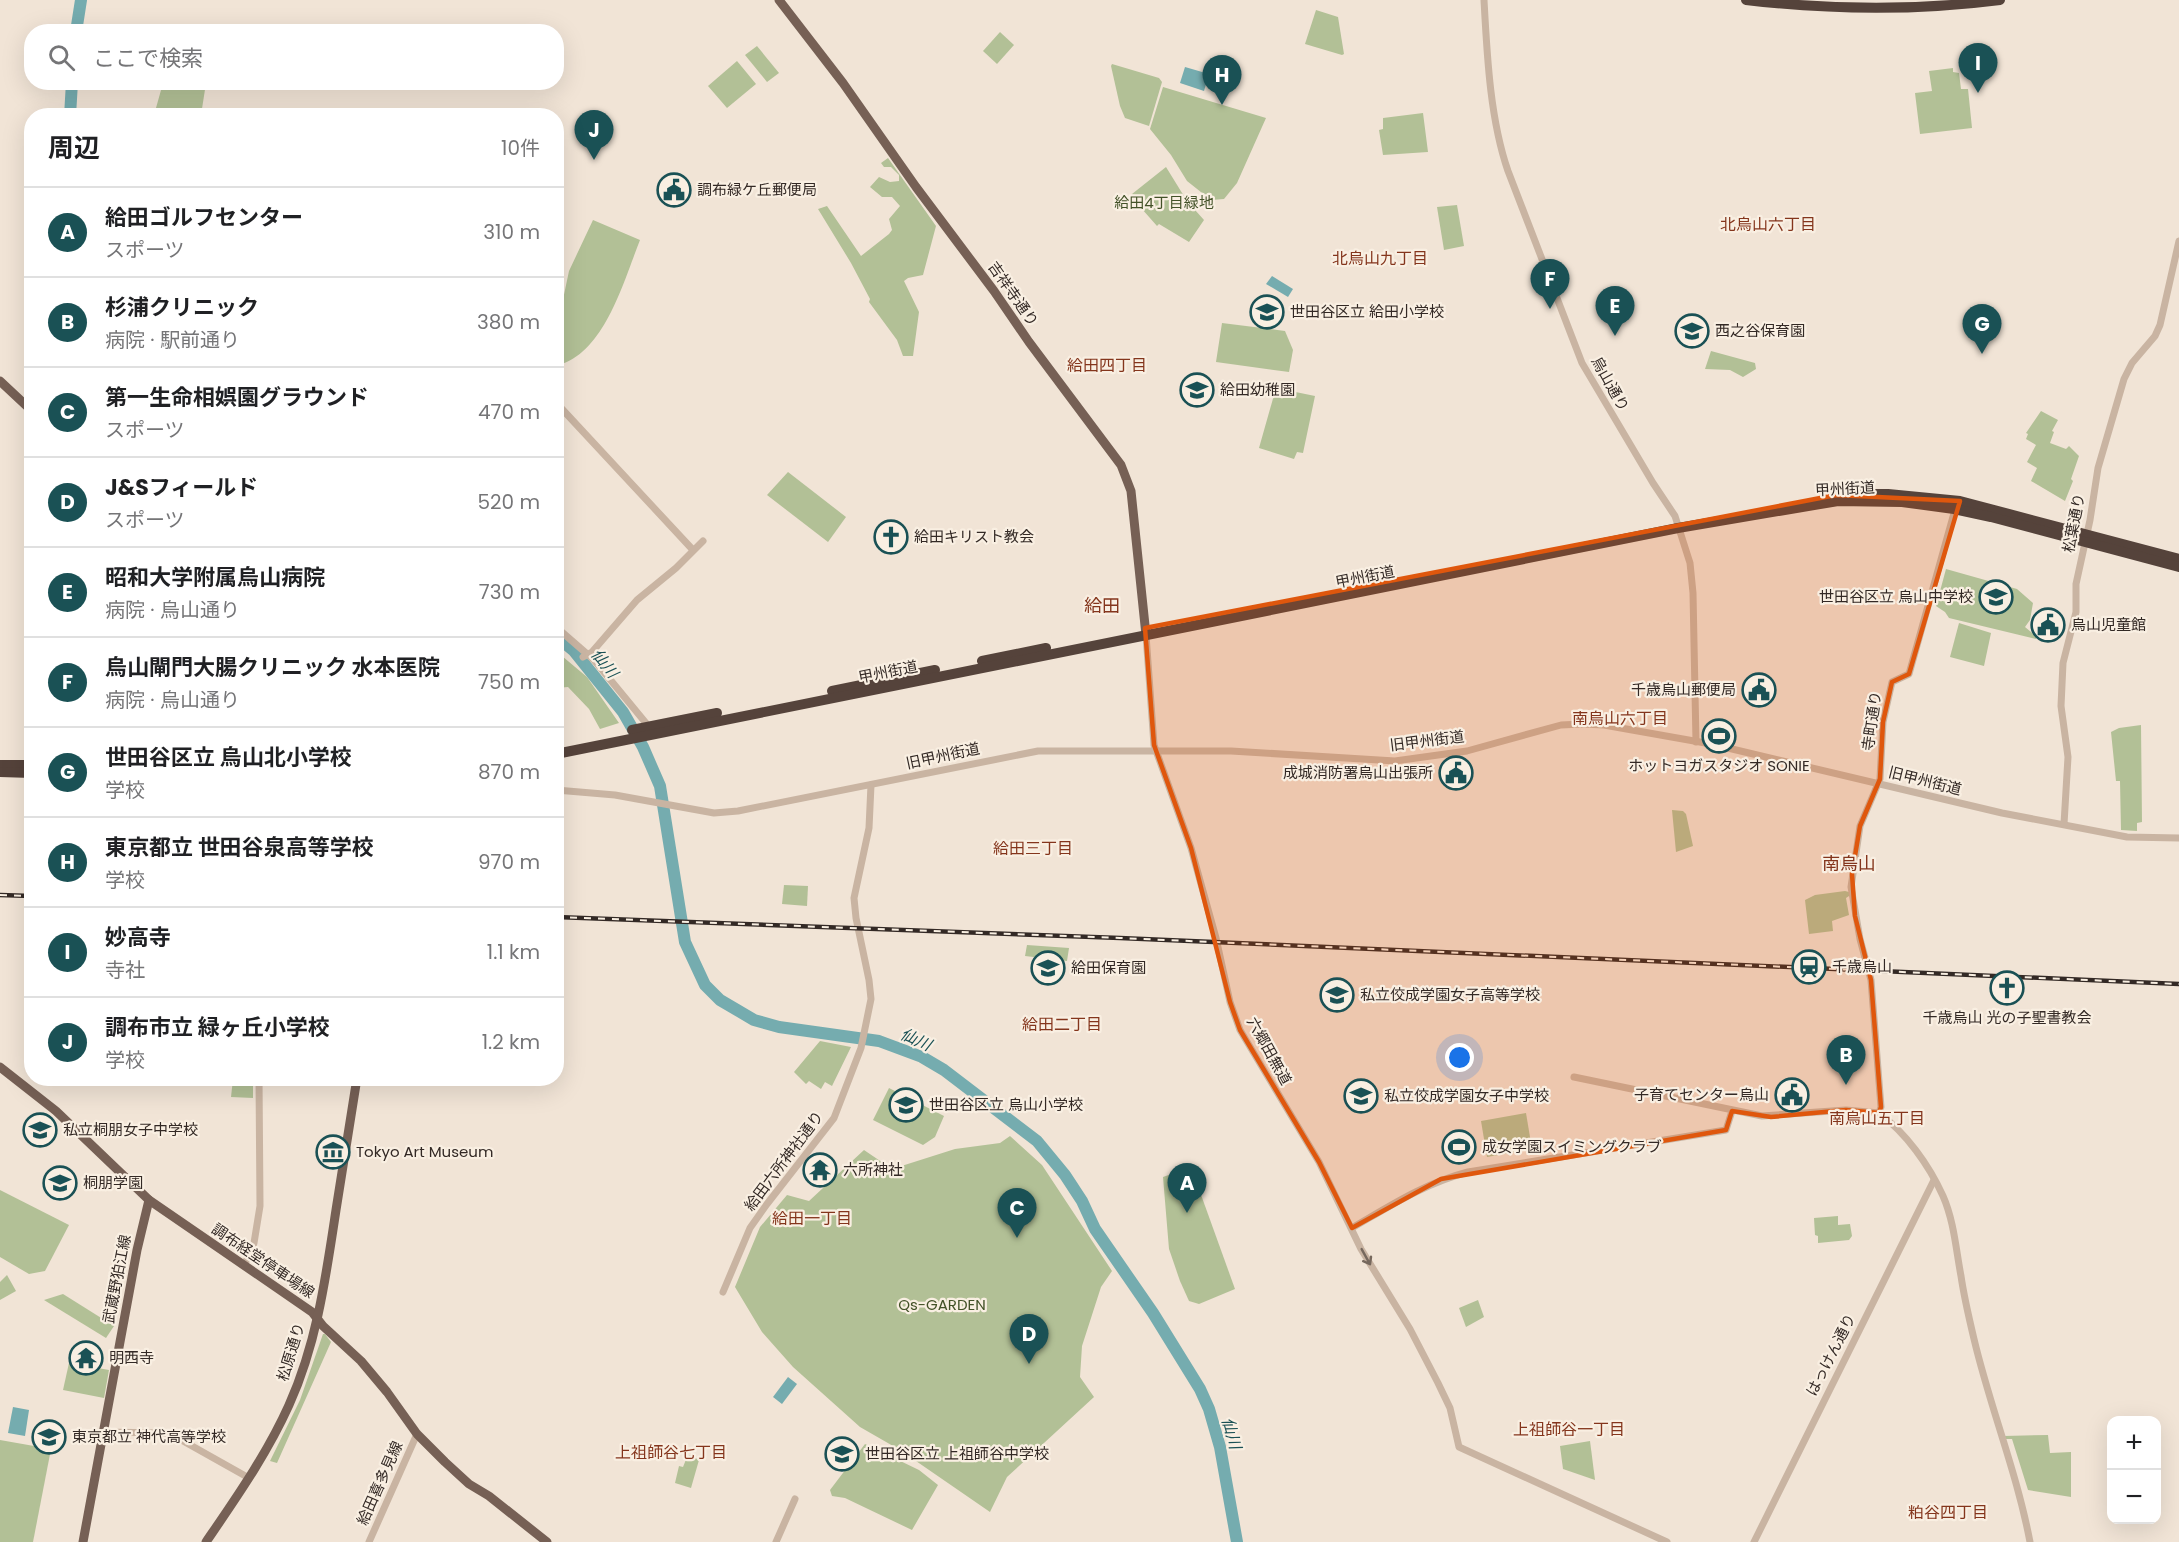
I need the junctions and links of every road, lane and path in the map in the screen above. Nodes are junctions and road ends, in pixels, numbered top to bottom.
1 (779, 0) edge
2 (1484, 0) edge
3 (1746, 0) edge
4 (2000, 0) edge
5 (2179, 242) edge
6 (0, 381) edge
7 (24, 404) edge
8 (564, 413) edge
9 (1957, 505) junction
10 (1677, 525) junction
11 (2086, 538) junction
12 (703, 541) dead end
13 (693, 550) junction
14 (2179, 559) edge
15 (2179, 567) edge
16 (1146, 632) junction
17 (564, 635) edge
18 (586, 656) junction
19 (648, 730) junction
20 (629, 734) junction
21 (1696, 742) junction
22 (564, 745) edge
23 (1157, 751) junction
24 (564, 752) edge
25 (0, 765) edge
26 (24, 765) edge
27 (0, 772) edge
28 (24, 773) edge
29 (1878, 783) junction
30 (871, 784) junction
31 (564, 791) edge
32 (2064, 824) junction
33 (2179, 838) edge
34 (0, 1067) edge
35 (1574, 1077) dead end
36 (24, 1086) edge
37 (24, 1086) edge
38 (260, 1086) edge
39 (356, 1086) edge
40 (1732, 1111) junction
41 (1880, 1113) junction
42 (1934, 1180) junction
43 (149, 1200) junction
44 (1352, 1228) junction
45 (244, 1266) junction
46 (723, 1292) dead end
47 (316, 1318) junction
48 (104, 1432) junction
49 (417, 1434) junction
50 (249, 1478) junction
51 (795, 1499) dead end
52 (83, 1542) edge
53 (206, 1542) edge
54 (369, 1542) edge
55 (547, 1542) edge
56 (776, 1542) edge
57 (1667, 1542) edge
58 (1754, 1542) edge
59 (2030, 1542) edge

1 - 16 main road, 吉祥寺通り
2 - 10 street, 烏山通り
3 - 4 highway
5 - 11 street, 松葉通り
6 - 7 main road
8 - 13 street
9 - 10 highway, 甲州街道
9 - 11 highway, 甲州街道
9 - 29 street, 寺町通り
10 - 16 highway, 甲州街道
10 - 21 street, 烏山通り
11 - 14 highway, 甲州街道
11 - 15 highway, 甲州街道
11 - 32 street, 松葉通り
12 - 13 street
13 - 18 street
16 - 19 highway, 甲州街道
16 - 23 street, 六郷田無道
17 - 18 street
18 - 19 street
19 - 20 highway, 甲州街道
20 - 22 highway, 甲州街道
20 - 24 highway, 甲州街道
21 - 23 street, 旧甲州街道
21 - 29 street, 旧甲州街道
23 - 30 street, 旧甲州街道
23 - 44 street, 六郷田無道
25 - 26 highway
27 - 28 highway
29 - 32 street, 旧甲州街道
29 - 41 street
30 - 31 street, 旧甲州街道
30 - 46 street, 給田六所神社通り
32 - 33 street, 旧甲州街道
34 - 36 main road, 調布経堂停車場線
35 - 40 street
37 - 43 main road, 調布経堂停車場線
38 - 45 street
39 - 47 main road, 松原通り
40 - 41 street
40 - 44 street
41 - 42 street
42 - 58 street, はっけん通り
42 - 59 street
43 - 45 main road, 調布経堂停車場線
43 - 48 main road, 武蔵野狛江線
44 -> 57 street, 六郷田無道
45 - 47 main road, 調布経堂停車場線
47 - 49 main road, 調布経堂停車場線
47 - 50 main road, 松原通り
48 - 50 street
48 - 52 main road, 武蔵野狛江線
49 - 54 street, 給田喜多見線
49 - 55 main road, 調布経堂停車場線
50 - 53 main road, 松原通り
51 - 56 street

